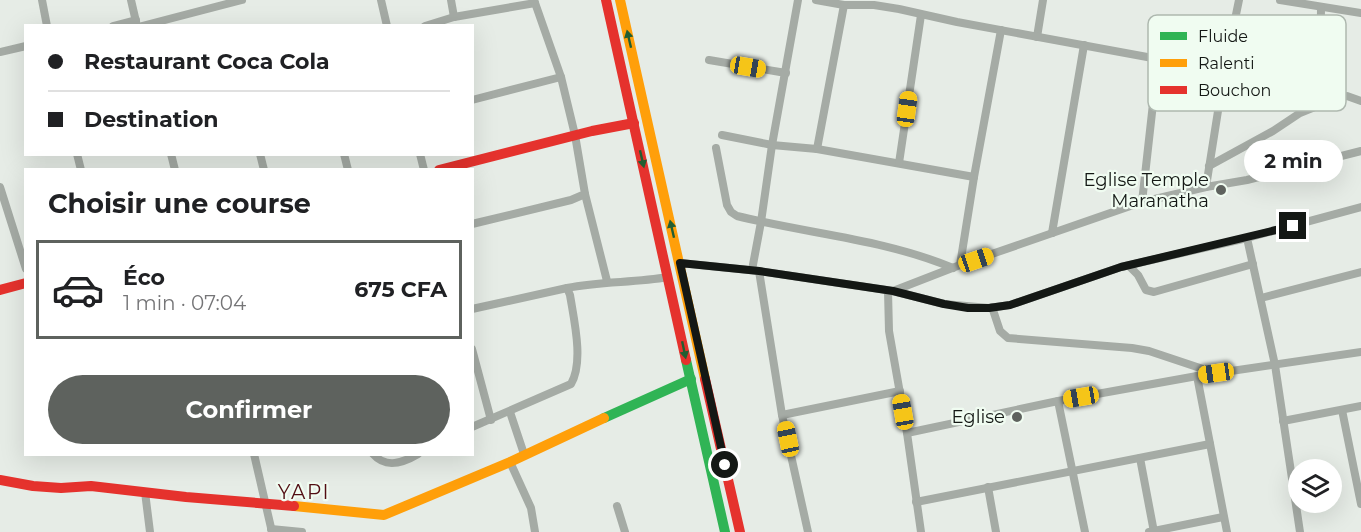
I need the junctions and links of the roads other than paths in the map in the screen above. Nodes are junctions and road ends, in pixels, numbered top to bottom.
1 (42, 0) edge
2 (131, 0) edge
3 (242, 0) edge
4 (381, 0) edge
5 (451, 0) edge
6 (606, 0) edge
7 (620, 0) edge
8 (798, 0) edge
9 (816, 0) edge
10 (1043, 0) edge
11 (1239, 0) edge
12 (1280, 0) edge
13 (534, 2) edge
14 (215, 3) edge
15 (844, 5) junction
16 (1321, 7) junction
17 (1361, 13) edge
18 (921, 15) junction
19 (1236, 15) edge
20 (1321, 15) edge
21 (454, 17) junction
22 (47, 24) edge
23 (138, 24) edge
24 (387, 24) edge
25 (431, 24) edge
26 (1001, 30) junction
27 (1037, 37) junction
28 (1084, 45) junction
29 (24, 46) edge
30 (0, 52) edge
31 (1148, 56) edge
32 (710, 60) dead end
33 (786, 74) junction
34 (561, 77) junction
35 (1346, 96) edge
36 (474, 99) edge
37 (1361, 102) edge
38 (1152, 111) edge
39 (1218, 111) edge
40 (1305, 111) edge
41 (634, 123) junction
42 (575, 135) junction
43 (722, 135) dead end
44 (772, 145) junction
45 (716, 148) dead end
46 (817, 149) junction
47 (1361, 151) edge
48 (898, 163) junction
49 (1209, 166) junction
50 (447, 168) edge
51 (974, 177) junction
52 (0, 187) edge
53 (1206, 187) junction
54 (585, 194) junction
55 (1142, 202) junction
56 (1361, 207) edge
57 (761, 222) junction
58 (474, 224) edge
59 (1052, 233) junction
60 (1247, 238) junction
61 (24, 263) edge
62 (680, 263) junction
63 (1253, 264) junction
64 (957, 266) junction
65 (1129, 266) junction
66 (755, 271) junction
67 (1361, 272) edge
68 (668, 277) junction
69 (607, 281) junction
70 (24, 284) edge
71 (567, 288) junction
72 (0, 290) edge
73 (891, 291) junction
74 (1261, 298) junction
75 (992, 307) junction
76 (474, 309) edge
77 (1361, 352) edge
78 (474, 356) edge
79 (1275, 364) junction
80 (1216, 373) junction
81 (1197, 376) junction
82 (691, 379) junction
83 (900, 391) junction
84 (1058, 401) junction
85 (1361, 406) edge
86 (1342, 410) junction
87 (510, 412) junction
88 (783, 415) junction
89 (491, 420) junction
90 (1283, 421) junction
91 (474, 426) edge
92 (907, 433) junction
93 (1210, 444) junction
94 (524, 454) junction
95 (254, 456) edge
96 (375, 456) edge
97 (414, 456) edge
98 (1140, 458) junction
99 (510, 462) junction
100 (1074, 472) junction
101 (0, 480) edge
102 (988, 487) junction
103 (145, 492) junction
104 (265, 501) junction
105 (916, 502) junction
106 (1361, 504) edge
107 (616, 506) dead end
108 (1223, 517) junction
109 (272, 530) edge
110 (150, 532) edge
111 (302, 532) edge
112 (535, 532) edge
113 (625, 532) edge
114 (725, 532) edge
115 (740, 532) edge
116 (808, 532) edge
117 (921, 532) edge
118 (996, 532) edge
119 (1085, 532) edge
120 (1153, 532) edge
121 (1227, 532) edge
122 (1300, 532) edge

1 - 22 street
2 - 23 street
3 - 14 street
4 - 24 street
5 - 21 street
6 - 41 main road
62 -> 7 main road
8 - 33 street
9 - 15 street
10 - 27 street
11 - 19 street
12 - 16 street
13 - 21 street
13 - 34 street
14 - 23 street
15 - 18 street
15 - 46 street
16 - 17 street
16 - 20 street
18 - 26 street
18 - 48 street
21 - 25 street
26 - 27 street
26 - 51 street
27 - 28 street
28 - 31 street
28 - 59 street
29 - 30 street
32 - 33 street
33 - 44 street
34 - 36 street
34 - 42 street
35 - 37 street
38 - 55 street
39 - 49 street
40 - 49 street
41 - 42 main road
41 -> 68 main road
42 - 50 main road
42 - 54 street
43 - 44 street
44 - 46 street
44 - 57 street
45 - 57 street
46 - 48 street
47 - 53 street
48 - 51 street
49 - 53 street
51 - 64 street
52 - 61 street
53 - 55 street
54 - 58 street
54 - 69 street
55 - 59 street
56 - 60 street
57 - 64 street
57 - 66 street
59 - 64 street
60 - 63 street
60 - 65 street
62 - 66 street
62 - 115 main road
63 - 65 street
63 - 74 street
64 - 73 street
65 - 75 street
66 - 73 street
66 - 88 street
67 - 74 street
68 - 69 street
68 -> 82 main road
69 - 71 street
70 - 72 main road
71 - 76 street
71 - 87 street
73 - 75 street
73 - 83 street
74 - 79 street
75 - 80 street
77 - 79 street
78 - 89 street
79 - 80 street
79 - 90 street
80 - 81 street
81 - 84 street
81 - 93 street
82 - 94 main road
82 - 114 main road
83 - 88 street
83 - 92 street
84 - 92 street
84 - 100 street
85 - 86 street
86 - 90 street
86 - 106 street
87 - 89 street
87 - 94 street
88 - 116 street
89 - 91 street
90 - 122 street
92 - 105 street
93 - 98 street
93 - 108 street
94 - 99 main road
95 - 104 street
96 - 97 street
98 - 100 street
98 - 120 street
99 - 104 main road
99 - 112 street
100 - 102 street
100 - 119 street
101 - 103 main road
102 - 105 street
102 - 118 street
103 - 104 main road
103 - 110 street
104 - 109 street
105 - 117 street
107 - 113 street
108 - 120 street
108 - 121 street
109 - 111 street

